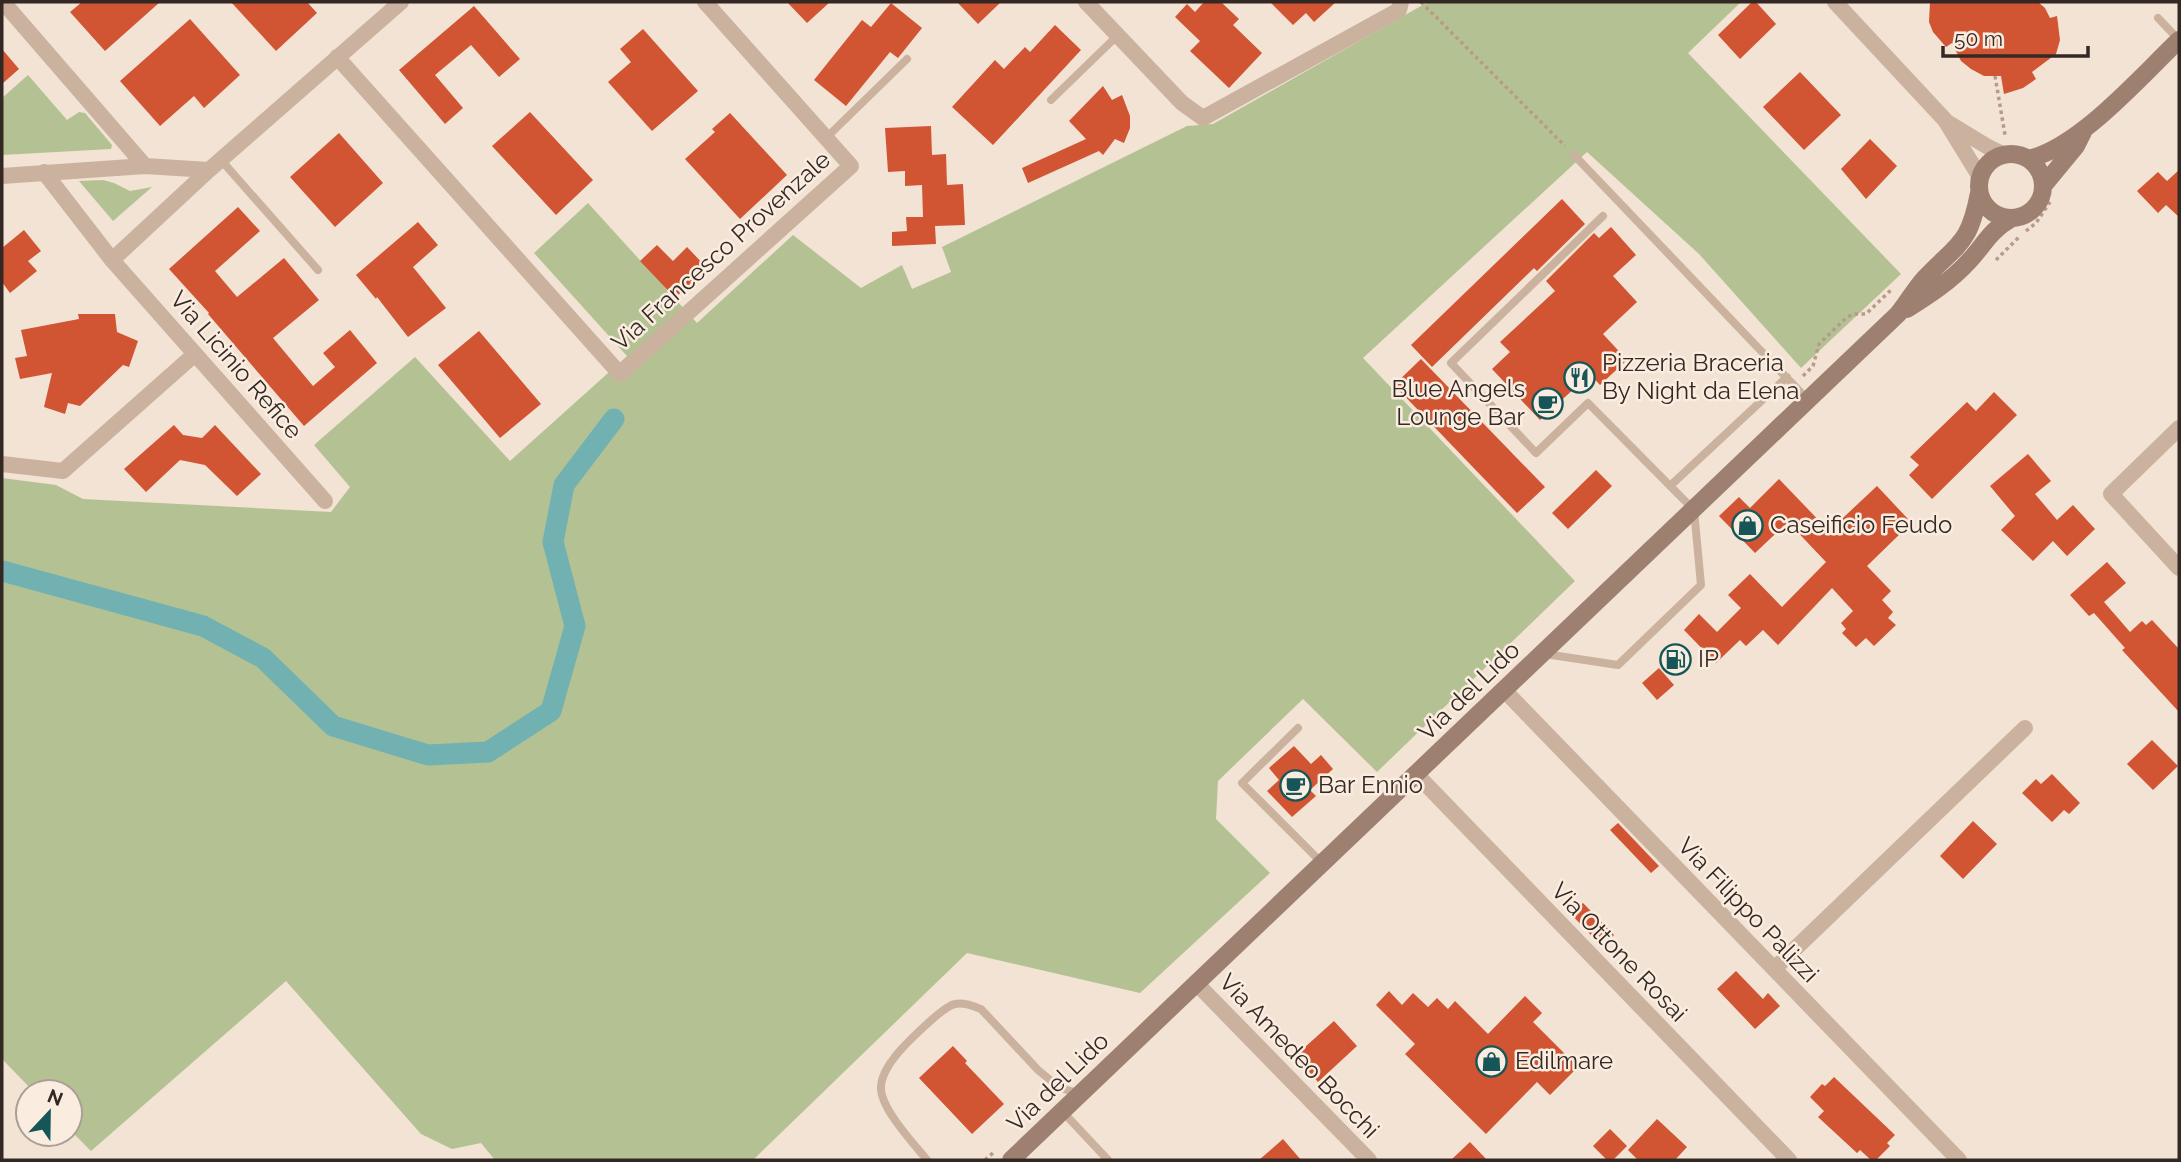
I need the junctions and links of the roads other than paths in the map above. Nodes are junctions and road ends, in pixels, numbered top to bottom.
1 (3, 2) edge
2 (401, 2) edge
3 (705, 2) edge
4 (1086, 2) edge
5 (1401, 2) edge
6 (1835, 2) edge
7 (2158, 18) dead end
8 (1118, 35) junction
9 (2179, 40) edge
10 (337, 57) junction
11 (906, 59) dead end
12 (1051, 100) dead end
13 (1945, 120) junction
14 (2083, 132) junction
15 (827, 138) junction
16 (2002, 145) junction
17 (1574, 155) road end
18 (2028, 159) junction
19 (215, 165) junction
20 (145, 166) junction
21 (44, 172) junction
22 (2, 176) edge
23 (1979, 185) junction
24 (2043, 186) junction
25 (1603, 216) dead end
26 (2012, 218) junction
27 (113, 260) junction
28 (318, 270) dead end
29 (1898, 314) junction
30 (195, 354) junction
31 (1787, 377) junction
32 (1808, 400) junction
33 (2179, 428) edge
34 (2, 464) edge
35 (1670, 486) junction
36 (325, 501) dead end
37 (1694, 510) junction
38 (2179, 568) edge
39 (1543, 654) junction
40 (1505, 691) junction
41 (1297, 728) dead end
42 (2025, 728) dead end
43 (1417, 775) junction
44 (1324, 864) junction
45 (1774, 969) junction
46 (1197, 984) junction
47 (1081, 1094) junction
48 (1062, 1111) junction
49 (927, 1160) edge
50 (1011, 1160) edge
51 (1108, 1160) edge
52 (1369, 1160) edge
53 (1789, 1160) edge
54 (1959, 1160) edge

1 - 20 street
2 - 10 street
3 - 15 street, Via Francesco Provenzale
4 - 8 street
5 - 8 street
6 - 13 street
7 - 9 lane
8 - 12 lane
9 - 14 main road
10 - 15 street, Via Francesco Provenzale
10 - 19 street
11 - 15 lane
13 - 16 street
13 - 23 street
14 - 18 main road
14 - 24 main road
16 - 18 main road
16 - 23 main road
17 - 31 lane
18 - 24 main road
19 - 20 street
19 - 27 street
19 - 28 lane
20 - 21 street
21 - 22 street
21 - 27 street, Via Licinio Refice
23 - 26 main road
23 - 29 main road, Via del Lido
24 - 26 main road
25 - 35 lane
26 - 29 main road, Via del Lido
27 - 30 street, Via Licinio Refice
29 - 32 main road, Via del Lido
30 - 34 street
30 - 36 street, Via Licinio Refice
31 - 32 lane
31 - 35 lane
32 - 37 main road, Via del Lido
33 - 38 street
35 - 37 lane
37 - 39 main road, Via del Lido
37 - 39 lane
39 - 40 main road, Via del Lido
40 - 43 main road, Via del Lido
40 - 45 street, Via Filippo Palizzi
41 - 44 lane
42 - 45 street
43 - 44 main road, Via del Lido
43 - 53 street, Via Ottone Rosai
44 - 46 main road, Via del Lido
45 - 54 street, Via Filippo Palizzi
46 - 47 main road, Via del Lido
46 - 52 street, Via Amedeo Bocchi
47 - 48 main road, Via del Lido
47 - 49 lane
48 - 50 main road, Via del Lido
48 - 51 lane

